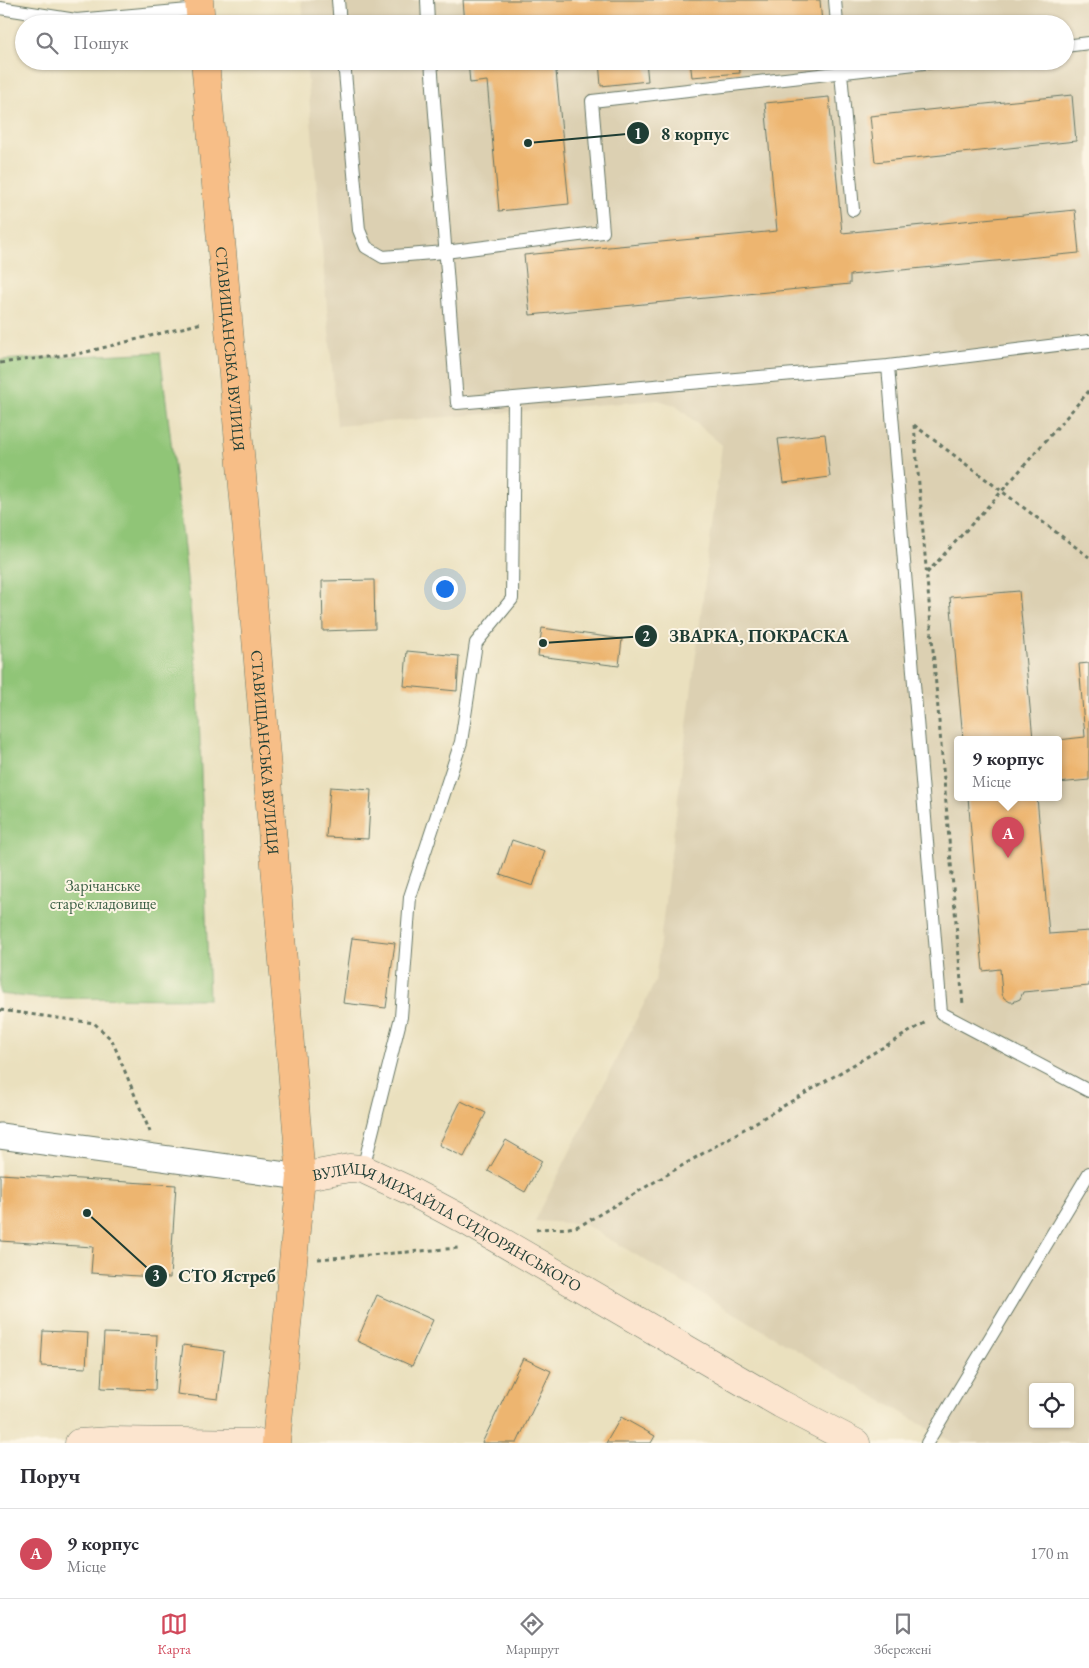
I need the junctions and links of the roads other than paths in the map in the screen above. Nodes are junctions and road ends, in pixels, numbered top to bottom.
1 (338, 0) edge
2 (427, 0) edge
3 (835, 0) edge
4 (0, 8) edge
5 (200, 11) edge
6 (44, 15) edge
7 (145, 15) edge
8 (339, 15) edge
9 (428, 15) edge
10 (836, 15) edge
11 (1089, 42) edge
12 (1074, 44) edge
13 (205, 70) edge
14 (345, 70) edge
15 (432, 70) edge
16 (825, 70) edge
17 (840, 70) edge
18 (854, 210) dead end
19 (445, 252) junction
20 (1089, 341) edge
21 (888, 366) junction
22 (514, 399) junction
23 (1089, 1092) edge
24 (0, 1136) edge
25 (363, 1169) junction
26 (1089, 1173) edge
27 (301, 1177) junction
28 (79, 1443) edge
29 (256, 1443) edge
30 (276, 1443) edge
31 (856, 1443) edge
32 (927, 1443) edge

1 - 8 lane
2 - 9 lane
3 - 10 lane
4 - 6 lane
5 - 7 lane
11 - 12 lane
13 - 27 main road, СТАВИЩАНСЬКА ВУЛИЦЯ
14 - 19 lane
15 - 19 lane
16 - 19 lane
17 - 18 lane
19 - 22 lane
20 - 21 lane
21 - 22 lane
21 - 23 lane
22 - 25 lane
24 - 27 street, ВУЛИЦЯ МИХАЙЛА СИДОРЯНСЬКОГО
25 - 27 street, ВУЛИЦЯ МИХАЙЛА СИДОРЯНСЬКОГО
25 - 31 street, ВУЛИЦЯ МИХАЙЛА СИДОРЯНСЬКОГО
26 - 32 lane
27 - 30 main road, СТАВИЩАНСЬКА ВУЛИЦЯ
28 - 29 street

